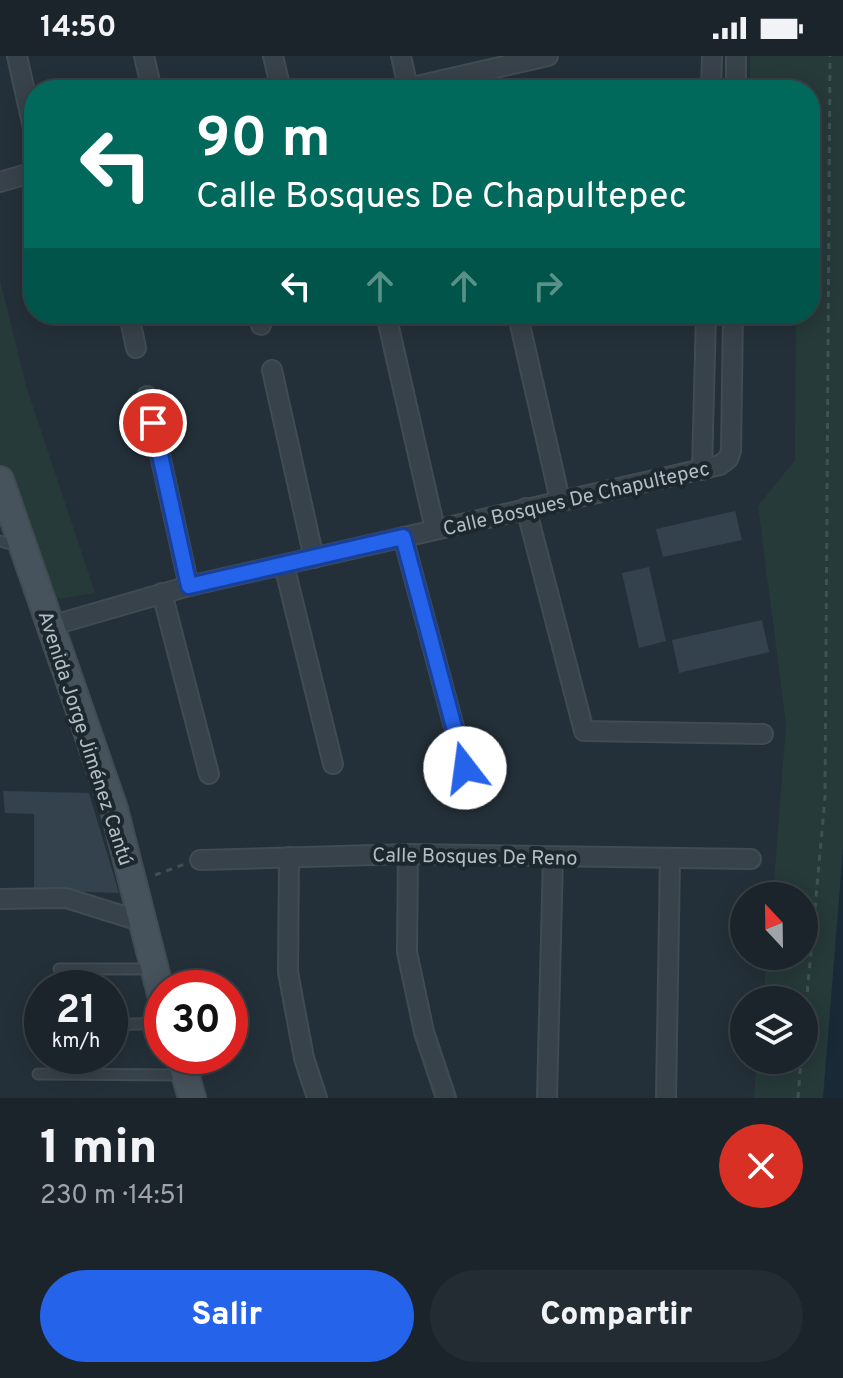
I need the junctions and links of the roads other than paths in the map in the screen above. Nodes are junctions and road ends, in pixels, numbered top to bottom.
1 (17, 56) edge
2 (144, 56) edge
3 (273, 56) edge
4 (401, 56) edge
5 (548, 56) edge
6 (712, 56) edge
7 (736, 56) edge
8 (528, 58) edge
9 (150, 80) edge
10 (279, 80) edge
11 (403, 80) edge
12 (472, 80) edge
13 (711, 80) edge
14 (736, 80) edge
15 (24, 87) edge
16 (24, 175) edge
17 (0, 182) edge
18 (131, 324) edge
19 (388, 324) edge
20 (520, 324) edge
21 (706, 324) edge
22 (733, 324) edge
23 (136, 348) dead end
24 (272, 370) dead end
25 (147, 396) dead end
26 (702, 470) junction
27 (0, 480) edge
28 (560, 500) junction
29 (526, 508) junction
30 (435, 529) junction
31 (403, 537) junction
32 (11, 544) edge
33 (314, 558) junction
34 (284, 565) junction
35 (189, 586) junction
36 (162, 593) junction
37 (50, 626) junction
38 (763, 734) dead end
39 (333, 764) dead end
40 (465, 768) dead end
41 (209, 774) dead end
42 (408, 854) junction
43 (289, 857) junction
44 (553, 857) junction
45 (670, 859) junction
46 (751, 859) dead end
47 (200, 860) road end
48 (0, 899) edge
49 (143, 922) junction
50 (59, 969) dead end
51 (153, 969) joint
52 (38, 1074) dead end
53 (186, 1076) edge
54 (317, 1098) edge
55 (446, 1098) edge
56 (547, 1098) edge
57 (666, 1098) edge

1 - 15 street
2 - 9 street
3 - 10 street
4 - 11 street
5 - 8 street
6 - 13 street
7 - 14 street
8 - 12 street
16 - 17 street
18 - 23 street
19 - 30 street
20 - 28 street
21 - 26 street
22 - 26 street, Calle Bosques De Chapultepec
24 - 33 street
25 - 35 street
26 - 28 street, Calle Bosques De Chapultepec
27 - 32 main road, Avenida Jorge Jiménez Cantú
28 - 29 street, Calle Bosques De Chapultepec
29 - 30 street, Calle Bosques De Chapultepec
29 - 38 street
30 - 31 street, Calle Bosques De Chapultepec
31 - 33 street, Calle Bosques De Chapultepec
31 - 40 street
32 - 37 main road, Avenida Jorge Jiménez Cantú
33 - 34 street, Calle Bosques De Chapultepec
34 - 35 street, Calle Bosques De Chapultepec
34 - 39 street
35 - 36 street, Calle Bosques De Chapultepec
36 - 37 street, Calle Bosques De Chapultepec
36 - 41 street
37 - 49 main road, Avenida Jorge Jiménez Cantú
42 - 43 street, Calle Bosques De Reno
42 - 44 street, Calle Bosques De Reno
42 - 55 street
43 - 47 street, Calle Bosques De Reno
43 - 54 street
44 - 45 street, Calle Bosques De Reno
44 - 56 street
45 - 46 street, Calle Bosques De Reno
45 - 57 street
48 - 49 street
49 - 51 main road, Avenida Jorge Jiménez Cantú
50 - 51 lane
52 - 53 lane

